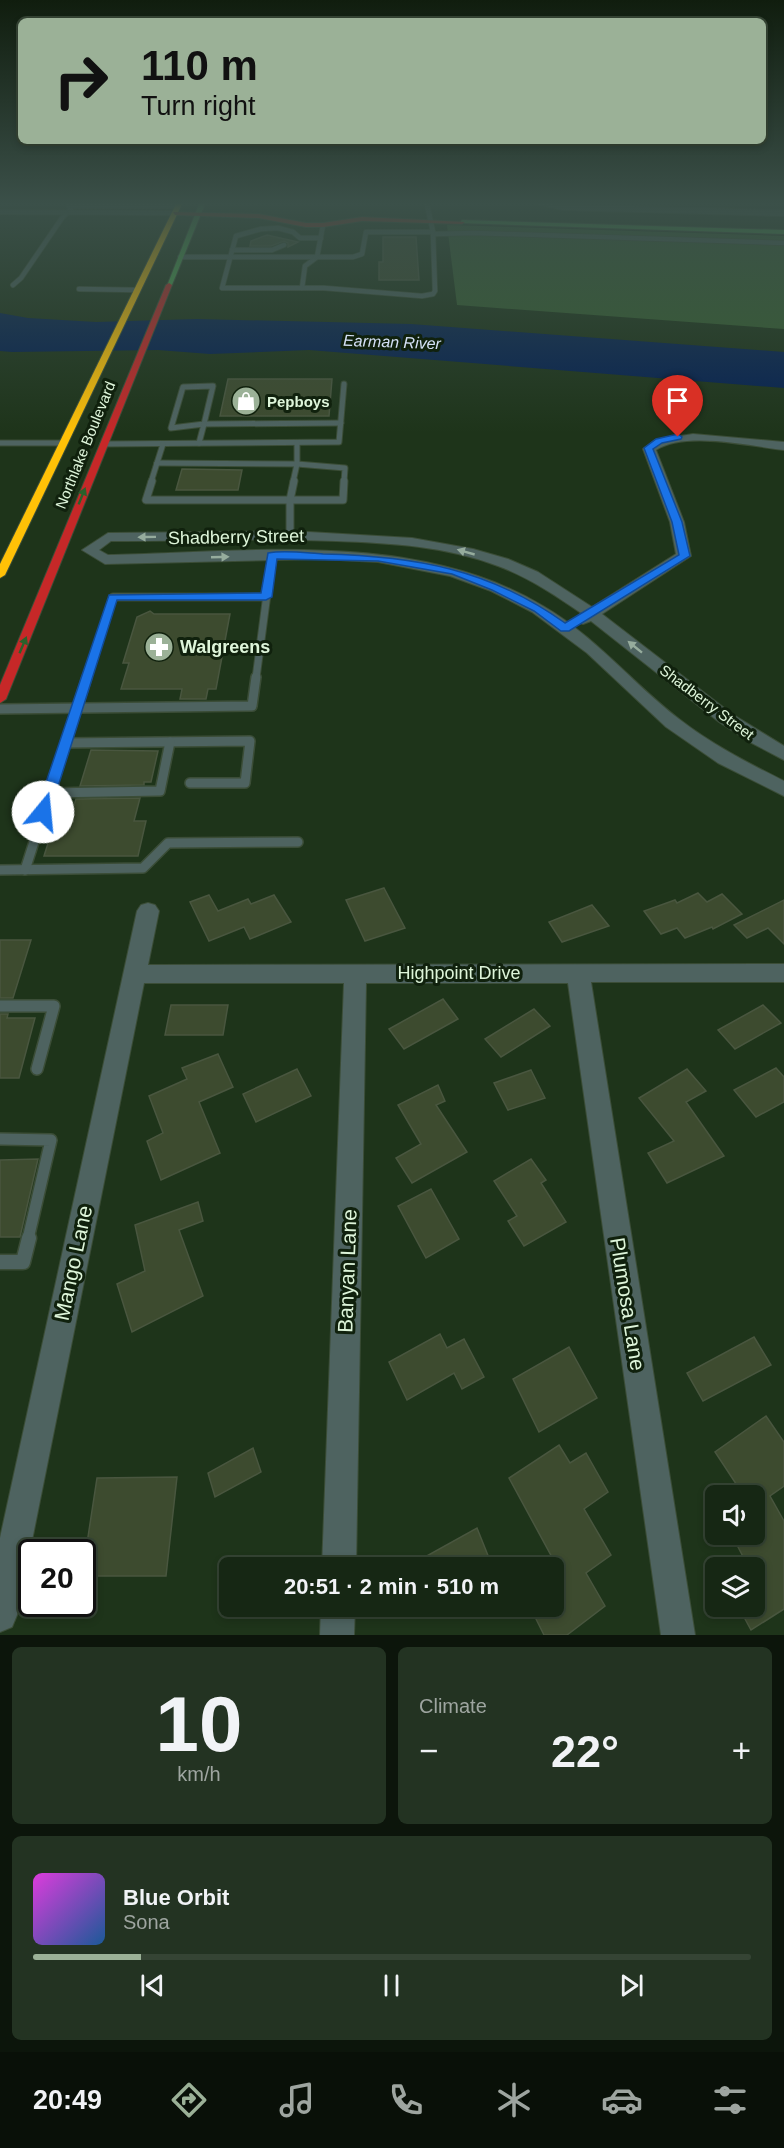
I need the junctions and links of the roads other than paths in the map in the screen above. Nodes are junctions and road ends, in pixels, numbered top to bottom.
1 (18, 280) edge
2 (142, 280) edge
3 (170, 280) edge
4 (224, 280) edge
5 (303, 280) edge
6 (434, 280) edge
7 (13, 285) dead end
8 (302, 288) junction
9 (79, 289) dead end
10 (137, 290) junction
11 (344, 384) dead end
12 (340, 423) junction
13 (204, 424) junction
14 (64, 442) junction
15 (0, 443) edge
16 (199, 443) junction
17 (297, 443) junction
18 (103, 444) junction
19 (163, 444) junction
20 (784, 446) edge
21 (157, 463) junction
22 (297, 464) junction
23 (290, 500) junction
24 (290, 535) junction
25 (0, 537) edge
26 (24, 538) junction
27 (89, 550) junction
28 (44, 552) junction
29 (272, 556) junction
30 (4, 560) edge
31 (0, 575) edge
32 (266, 597) junction
33 (592, 614) junction
34 (565, 628) junction
35 (0, 699) edge
36 (76, 708) junction
37 (0, 709) edge
38 (65, 742) junction
39 (170, 742) junction
40 (784, 754) edge
41 (190, 783) dead end
42 (784, 789) edge
43 (49, 793) junction
44 (298, 842) dead end
45 (0, 870) edge
46 (25, 870) junction
47 (148, 911) dead end
48 (578, 973) junction
49 (784, 973) edge
50 (134, 974) junction
51 (355, 974) junction
52 (0, 1006) edge
53 (37, 1069) dead end
54 (0, 1139) edge
55 (0, 1262) edge
56 (339, 1557) edge
57 (0, 1615) edge
58 (338, 1617) edge
59 (337, 1635) edge
60 (678, 1635) edge

1 - 7 lane
2 - 10 main road, Northlake Boulevard
3 - 18 main road, Northlake Boulevard
4 - 8 lane
5 - 8 lane
6 - 8 lane
9 - 10 lane
10 - 14 main road, Northlake Boulevard
11 - 12 lane
12 - 13 lane
12 - 17 lane
13 - 13 lane
13 - 16 lane
14 - 15 lane
14 - 26 main road, Northlake Boulevard
16 - 17 lane
16 - 19 lane
17 - 22 lane
18 - 19 lane
28 -> 18 main road, Northlake Boulevard
19 - 21 lane
20 - 33 street
21 - 22 lane
21 - 23 lane
22 - 23 lane
22 - 23 lane
23 - 24 lane
24 -> 27 street, Shadberry Street
33 -> 24 street, Shadberry Street
25 - 26 main road
26 - 30 main road, Northlake Boulevard
27 - 28 street, Shadberry Street
27 -> 29 street, Shadberry Street
28 - 30 main road
35 -> 28 main road, Northlake Boulevard
29 - 32 lane
29 - 34 street, Shadberry Street
30 - 31 main road, Northlake Boulevard
32 - 36 lane
32 - 36 lane
33 - 34 street
40 -> 33 street, Shadberry Street
34 - 42 street, Shadberry Street
36 - 37 lane
36 - 38 lane
38 - 39 lane
38 - 43 lane
39 - 41 lane
39 - 43 lane
43 - 46 lane
44 - 46 lane
45 - 46 lane
47 - 50 street, Mango Lane
48 - 49 street, Highpoint Drive
48 - 51 street, Highpoint Drive
48 - 60 street, Plumosa Lane
50 - 51 street, Highpoint Drive
50 - 57 street, Mango Lane
51 - 56 street, Banyan Lane
52 - 53 lane
54 - 55 lane
58 - 59 street

